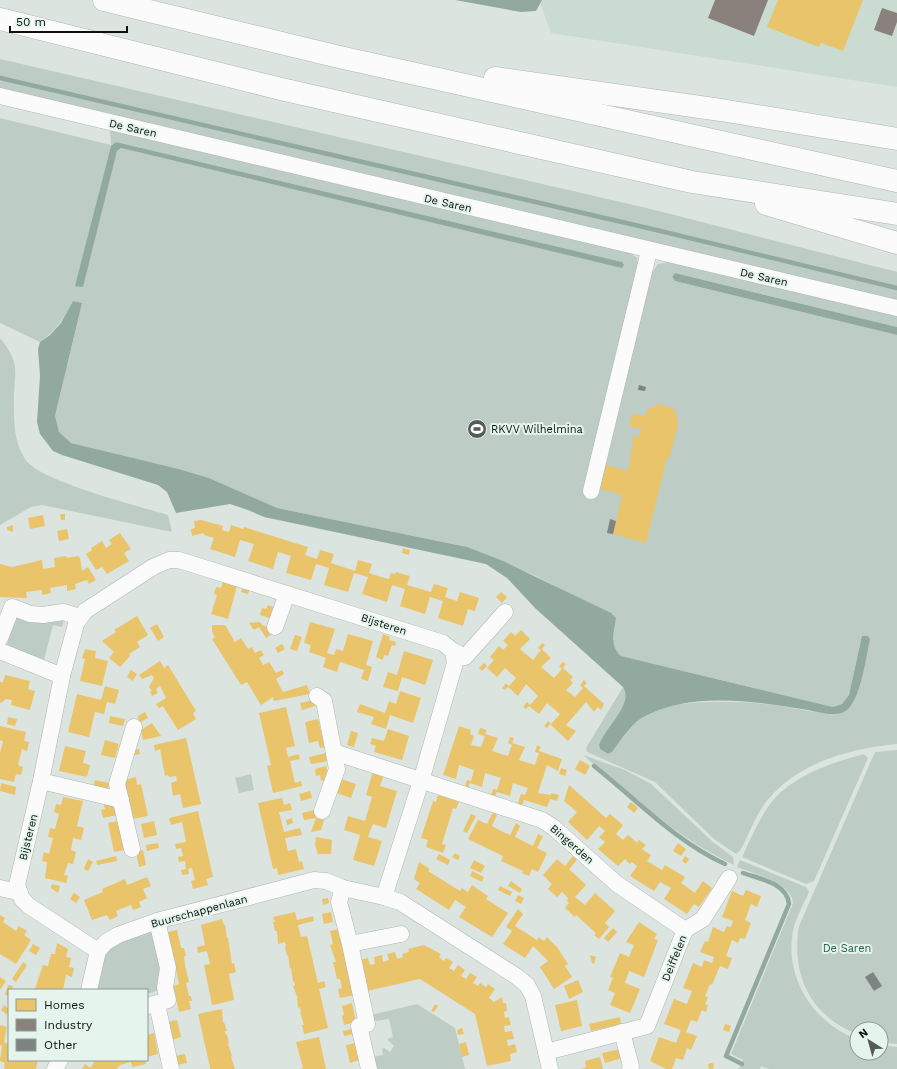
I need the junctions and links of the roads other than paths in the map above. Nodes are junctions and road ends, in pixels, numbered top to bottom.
1 (104, 0) edge
2 (0, 19) edge
3 (335, 56) junction
4 (0, 96) edge
5 (897, 139) edge
6 (897, 181) edge
7 (692, 182) junction
8 (897, 214) edge
9 (897, 243) edge
10 (649, 251) junction
11 (897, 308) edge
12 (591, 491) dead end
13 (287, 594) junction
14 (505, 612) dead end
15 (80, 617) junction
16 (275, 627) dead end
17 (0, 638) edge
18 (0, 651) edge
19 (453, 652) junction
20 (62, 676) junction
21 (317, 696) dead end
22 (134, 728) dead end
23 (334, 752) junction
24 (421, 780) junction
25 (41, 781) junction
26 (121, 800) junction
27 (322, 811) dead end
28 (132, 849) dead end
29 (728, 878) dead end
30 (0, 888) edge
31 (343, 888) junction
32 (18, 892) junction
33 (384, 896) junction
34 (157, 921) junction
35 (685, 930) junction
36 (401, 934) dead end
37 (350, 944) junction
38 (98, 951) junction
39 (89, 989) edge
40 (152, 1005) edge
41 (622, 1032) junction
42 (546, 1052) junction
43 (630, 1067) edge
44 (171, 1069) edge
45 (369, 1069) edge
46 (550, 1069) edge

1 - 3 highway
2 - 7 highway
3 - 5 highway
3 - 6 highway
4 - 10 street, De Saren
7 - 8 highway
7 - 9 highway
10 - 11 street, De Saren
10 - 12 street
13 - 15 street, Bijsteren
13 - 16 street
13 - 19 street, Bijsteren
14 - 19 street
15 - 17 street
15 - 20 street, Bijsteren
18 - 20 street
19 - 24 street
20 - 25 street, Bijsteren
21 - 23 street
22 - 26 street
23 - 24 street, Bingerden
23 - 27 street
24 - 33 street
24 - 35 street, Bingerden
25 - 26 street
25 - 32 street, Bijsteren
26 - 28 street
29 - 35 street, Deiffelen
30 - 32 street
31 - 33 street, Buurschappenlaan
31 - 34 street, Buurschappenlaan
31 - 37 street
32 - 38 street
33 - 42 street, Buurschappenlaan
34 - 38 street, Buurschappenlaan
34 - 40 street
35 - 41 street, Deiffelen
36 - 37 street
37 - 45 street
38 - 39 street
40 - 44 street
41 - 42 street, Deiffelen
41 - 43 street
42 - 46 street, Buurschappenlaan

